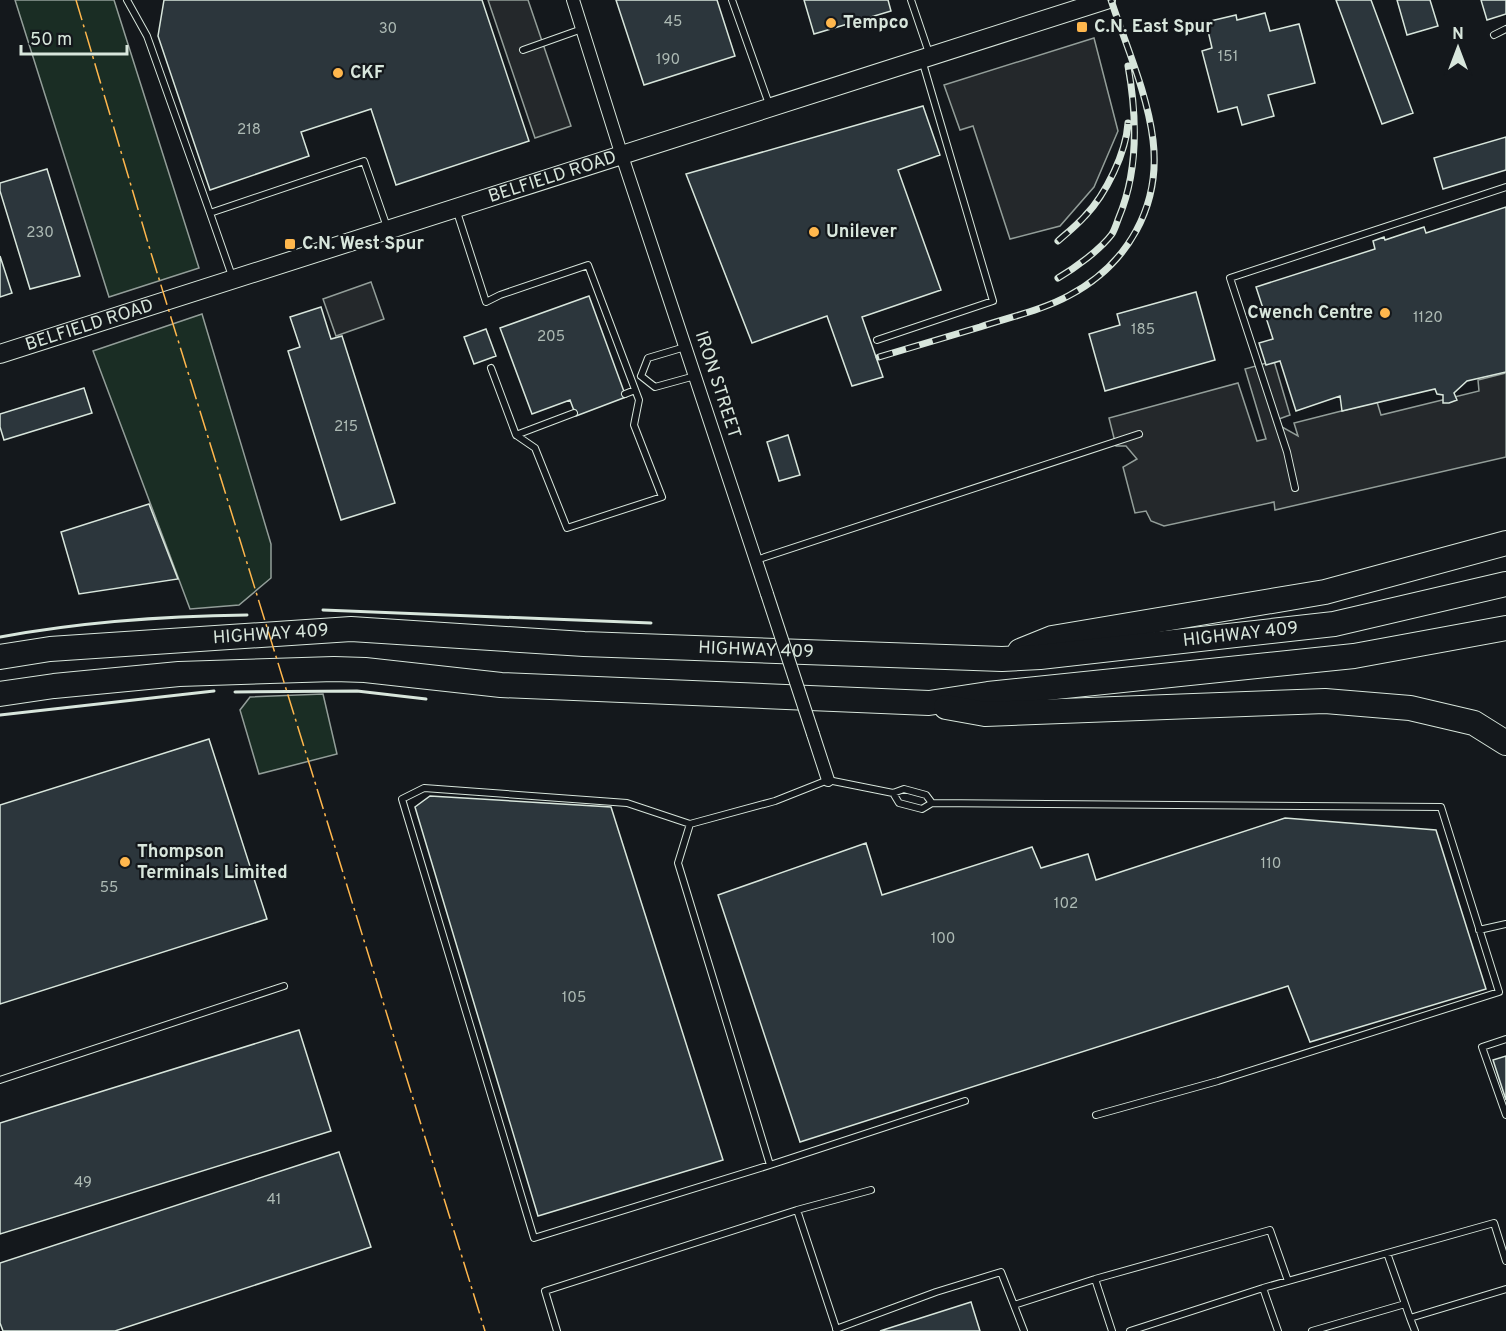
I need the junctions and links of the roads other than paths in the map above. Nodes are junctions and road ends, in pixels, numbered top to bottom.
1 (127, 0) edge
2 (573, 0) edge
3 (732, 0) edge
4 (910, 0) edge
5 (1106, 0) edge
6 (1082, 4) edge
7 (582, 29) junction
8 (1506, 29) edge
9 (1494, 35) dead end
10 (523, 50) dead end
11 (926, 58) junction
12 (771, 108) junction
13 (622, 156) junction
14 (1506, 187) edge
15 (455, 208) junction
16 (210, 213) junction
17 (388, 230) junction
18 (233, 279) junction
19 (877, 340) dead end
20 (685, 347) junction
21 (0, 354) edge
22 (491, 368) dead end
23 (640, 376) junction
24 (695, 376) junction
25 (631, 379) junction
26 (635, 390) junction
27 (625, 394) dead end
28 (574, 413) dead end
29 (1139, 434) dead end
30 (516, 435) junction
31 (1295, 488) dead end
32 (1506, 543) edge
33 (756, 560) junction
34 (1506, 584) edge
35 (1506, 628) edge
36 (0, 657) edge
37 (1002, 659) junction
38 (0, 694) edge
39 (929, 704) junction
40 (1506, 743) edge
41 (828, 780) junction
42 (893, 793) junction
43 (932, 803) junction
44 (690, 824) junction
45 (1506, 924) edge
46 (1479, 930) junction
47 (284, 987) dead end
48 (1506, 1039) edge
49 (0, 1080) edge
50 (965, 1101) dead end
51 (1096, 1115) dead end
52 (1506, 1115) edge
53 (770, 1165) junction
54 (871, 1190) dead end
55 (797, 1210) junction
56 (1387, 1253) junction
57 (1506, 1261) edge
58 (1095, 1279) junction
59 (1288, 1281) junction
60 (1263, 1288) junction
61 (1506, 1289) edge
62 (1405, 1304) junction
63 (1014, 1305) junction
64 (1410, 1318) junction
65 (836, 1330) edge
66 (557, 1331) edge
67 (1024, 1331) edge
68 (1112, 1331) edge
69 (1130, 1331) edge
70 (1278, 1331) edge
71 (1312, 1331) edge
72 (1415, 1331) edge

1 - 16 lane
2 - 7 street, IRON STREET
3 - 12 lane
4 - 11 lane
5 - 6 main road, BELFIELD ROAD
6 - 11 main road, BELFIELD ROAD
7 - 10 lane
7 - 13 street, IRON STREET
8 - 9 lane
11 - 12 main road, BELFIELD ROAD
11 - 19 lane
12 - 13 main road, BELFIELD ROAD
13 - 15 main road, BELFIELD ROAD
13 - 20 street, IRON STREET
14 - 31 lane
15 - 17 main road, BELFIELD ROAD
15 - 25 lane
16 - 17 lane
16 - 18 lane
17 - 18 main road, BELFIELD ROAD
18 - 21 main road, BELFIELD ROAD
20 - 23 lane
20 - 24 street, IRON STREET
22 - 30 lane
23 - 24 lane
23 - 25 lane
24 - 33 street, IRON STREET
25 - 26 lane
26 - 27 lane
26 - 30 lane
28 - 30 lane
29 - 33 lane
32 - 37 highway
33 - 41 street, IRON STREET, bridge
34 - 37 highway, HIGHWAY 409
35 - 39 highway, HIGHWAY 409
36 - 37 highway, HIGHWAY 409
38 - 39 highway, HIGHWAY 409
39 - 40 highway
41 - 42 lane
41 - 44 lane
42 - 43 lane
42 - 43 lane
43 - 46 lane
44 - 53 lane
44 - 53 lane
45 - 46 lane
46 - 51 lane
47 - 49 lane
48 - 52 lane
50 - 53 lane
54 - 55 lane
55 - 65 lane
55 - 66 lane
56 - 57 lane
56 - 59 lane
56 - 62 lane
58 - 59 lane
58 - 63 lane
58 - 68 lane
59 - 60 lane
60 - 69 lane
60 - 70 lane
61 - 64 lane
62 - 64 lane
62 - 71 lane
63 - 65 lane
63 - 67 lane
64 - 72 lane

